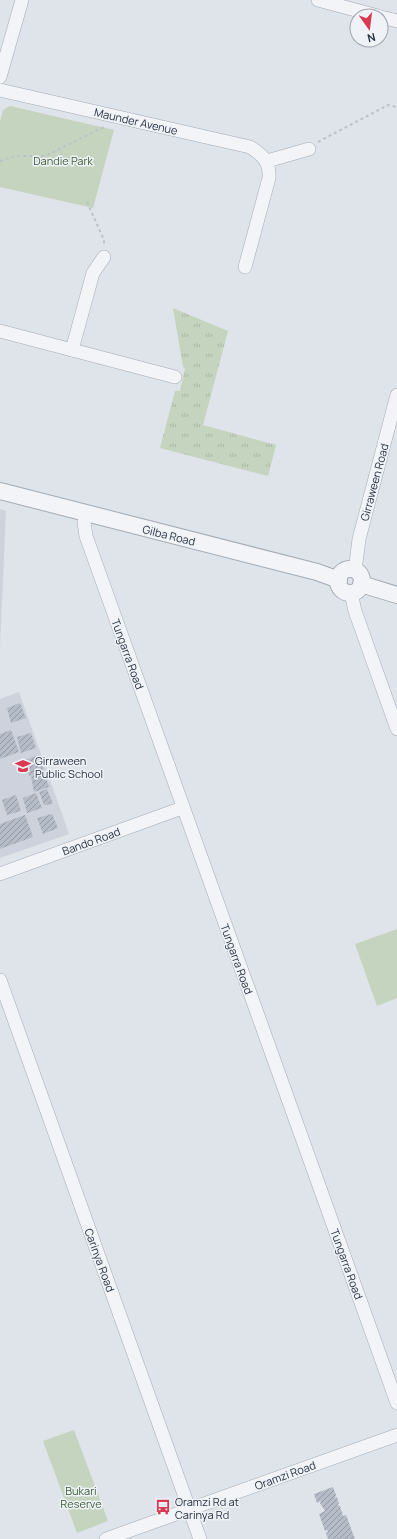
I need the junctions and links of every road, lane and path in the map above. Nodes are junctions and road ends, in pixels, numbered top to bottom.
1 (22, 0) edge
2 (318, 0) edge
3 (349, 8) edge
4 (0, 77) edge
5 (0, 90) edge
6 (397, 107) edge
7 (121, 117) junction
8 (310, 149) joint
9 (0, 161) edge
10 (267, 161) junction
11 (87, 202) dead end
12 (104, 257) joint
13 (245, 267) dead end
14 (0, 331) edge
15 (72, 350) junction
16 (175, 377) dead end
17 (397, 395) edge
18 (0, 491) edge
19 (86, 514) junction
20 (356, 583) junction
21 (397, 595) edge
22 (397, 729) edge
23 (182, 808) junction
24 (0, 874) edge
25 (0, 980) edge
26 (397, 1404) edge
27 (397, 1435) edge
28 (189, 1509) junction
29 (106, 1539) edge
30 (200, 1539) edge

1 - 4 street
2 - 3 street
5 - 7 street, Maunder Avenue
6 - 8 path
7 - 9 path
7 - 10 street, Maunder Avenue
8 - 10 street
10 - 13 street
11 - 12 path
12 - 15 street
14 - 15 street
15 - 16 street
17 - 20 street, Girraween Road
18 - 19 street, Gilba Road
19 - 20 street, Gilba Road
19 - 23 street, Tungarra Road
20 - 21 street
20 - 22 street, Girraween Road
23 - 24 street, Bando Road
23 - 26 street, Tungarra Road
25 - 28 street, Carinya Road
27 - 28 street, Oramzi Road
28 - 29 street, Oramzi Road
28 - 30 street, Carinya Road

